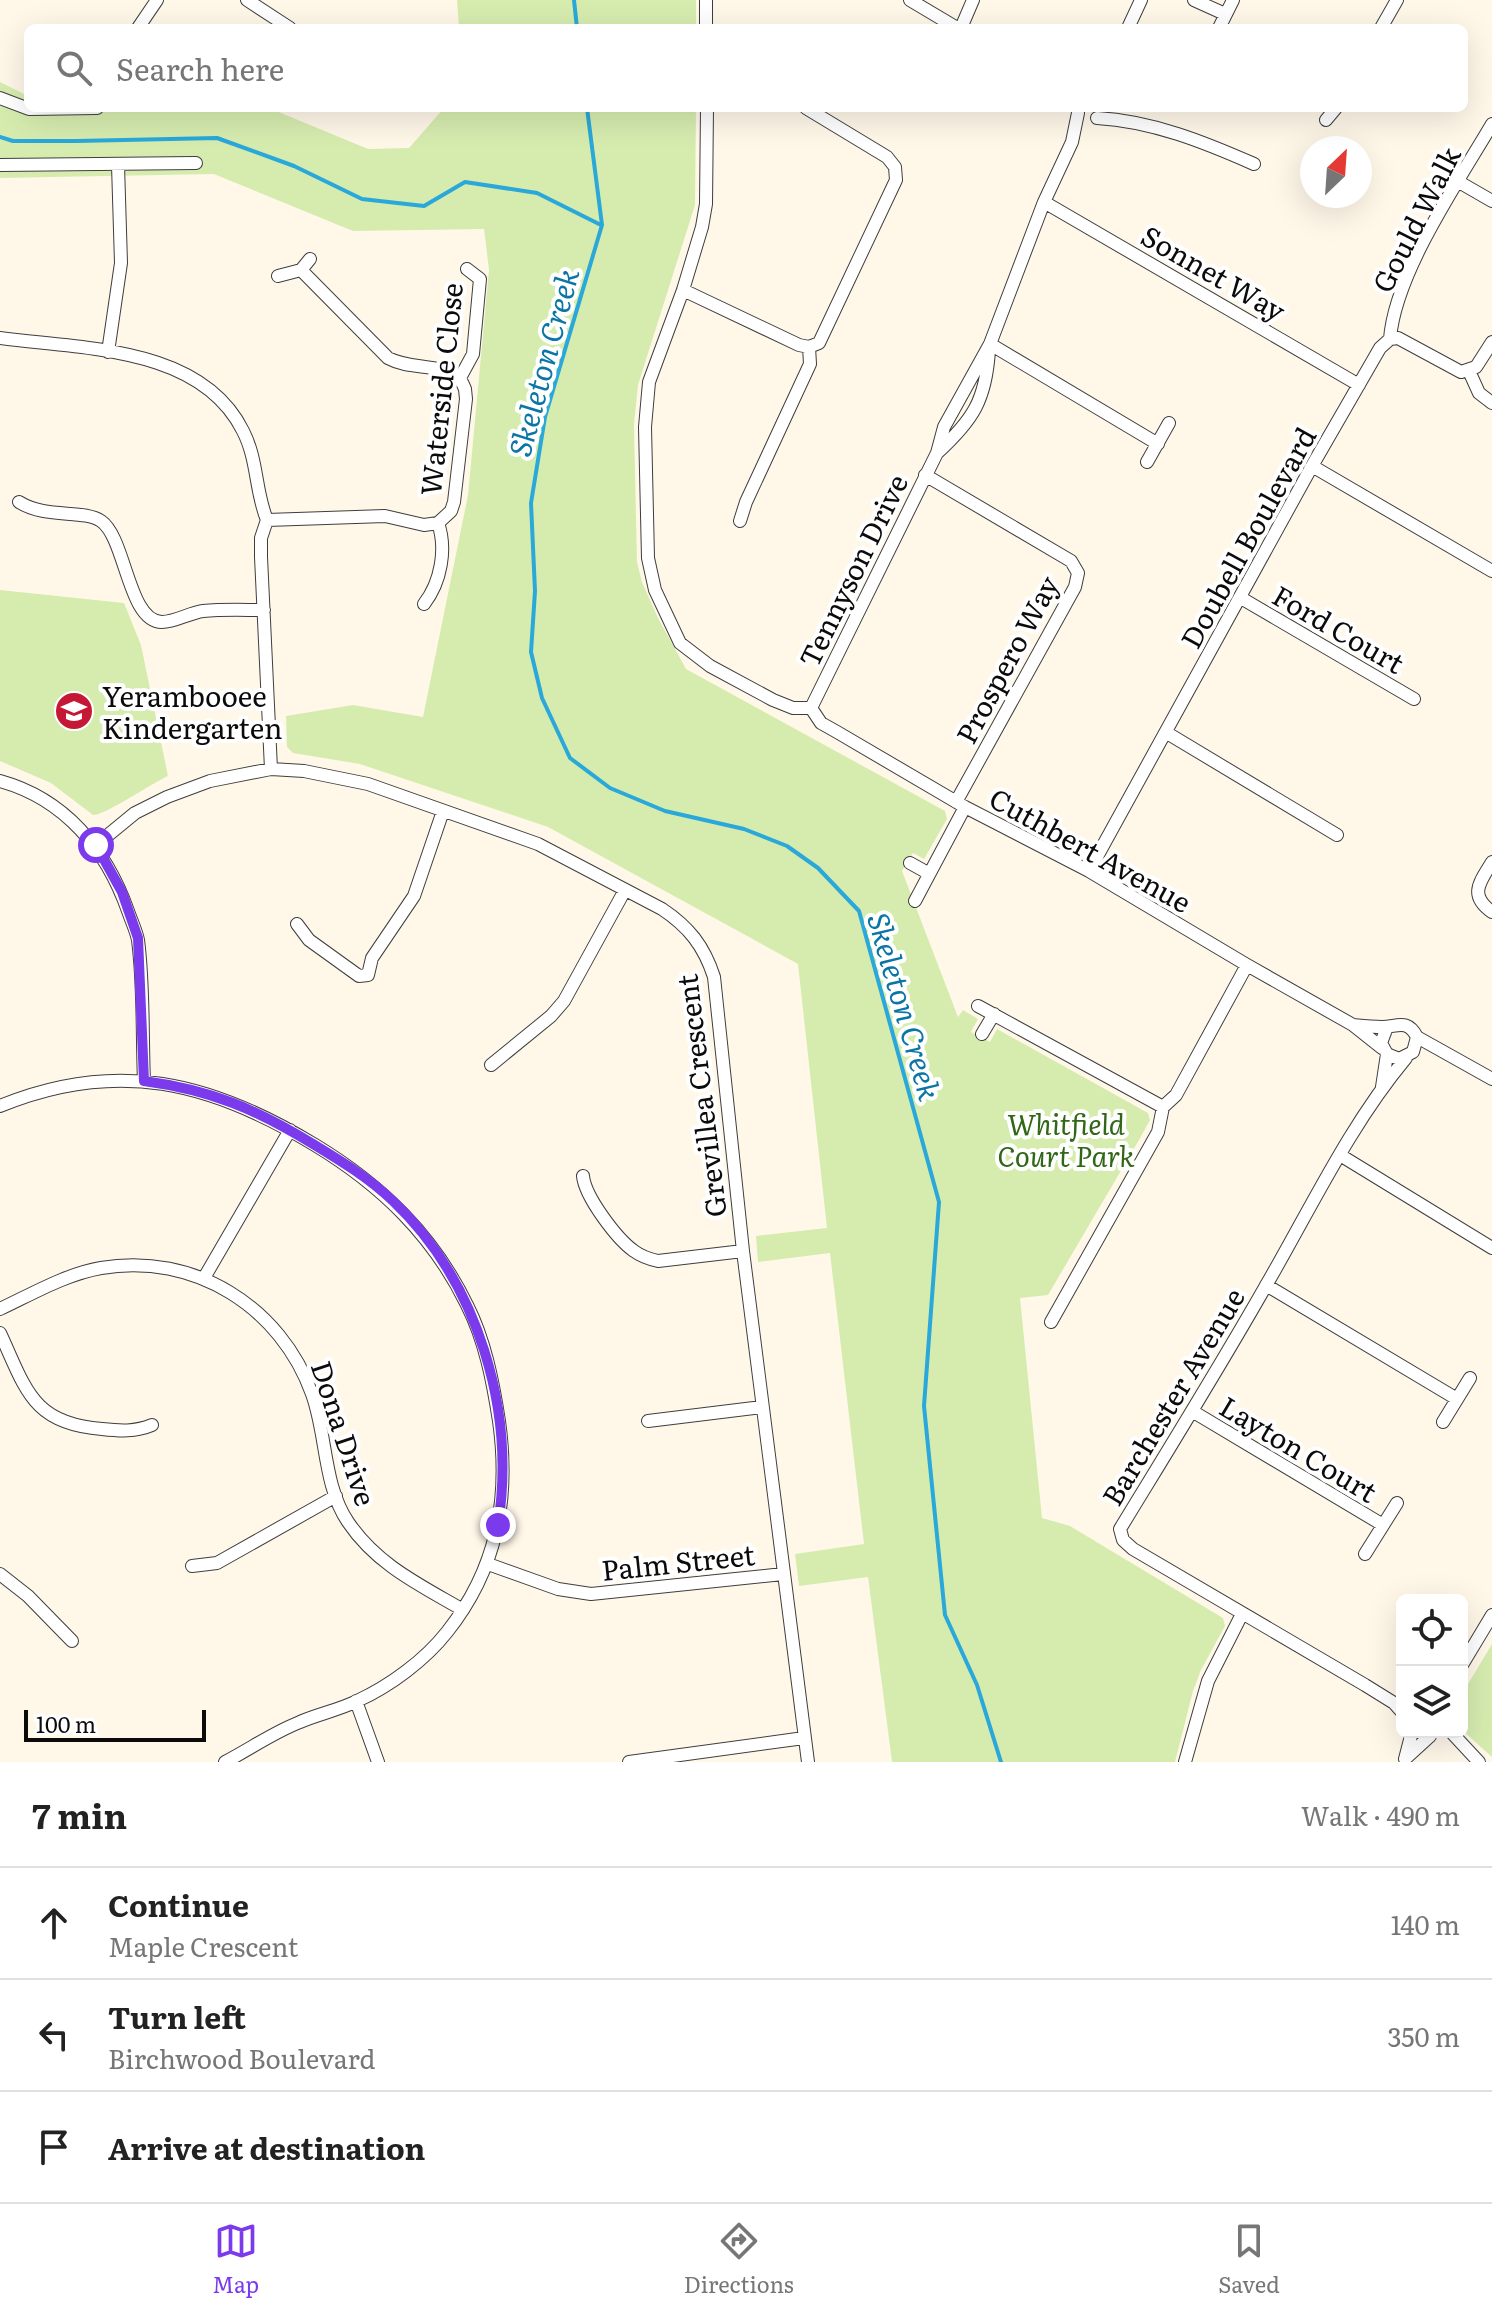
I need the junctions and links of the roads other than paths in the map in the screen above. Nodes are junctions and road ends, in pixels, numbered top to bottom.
1 (157, 0) edge
2 (247, 0) edge
3 (706, 0) edge
4 (910, 0) edge
5 (973, 0) edge
6 (1141, 0) edge
7 (1194, 0) edge
8 (1233, 0) edge
9 (1397, 0) edge
10 (1225, 14) junction
11 (141, 24) edge
12 (284, 24) edge
13 (706, 24) edge
14 (952, 24) edge
15 (961, 24) edge
16 (1130, 24) edge
17 (1221, 24) edge
18 (1383, 24) edge
19 (0, 98) edge
20 (24, 107) edge
21 (707, 112) edge
22 (813, 112) edge
23 (1077, 112) edge
24 (1079, 112) edge
25 (1333, 112) edge
26 (1100, 113) edge
27 (1326, 120) dead end
28 (1492, 124) edge
29 (1072, 142) junction
30 (196, 163) dead end
31 (1254, 164) dead end
32 (0, 165) edge
33 (118, 165) junction
34 (1459, 182) junction
35 (1492, 201) edge
36 (1044, 202) junction
37 (467, 269) dead end
38 (278, 276) dead end
39 (683, 290) junction
40 (0, 338) edge
41 (1390, 339) junction
42 (1492, 342) edge
43 (990, 344) junction
44 (809, 347) junction
45 (108, 352) junction
46 (1469, 371) junction
47 (460, 378) junction
48 (1359, 385) junction
49 (1492, 403) edge
50 (1169, 423) dead end
51 (1158, 444) junction
52 (937, 453) junction
53 (1147, 462) dead end
54 (1312, 466) junction
55 (925, 475) junction
56 (732, 495) dead end
57 (19, 502) dead end
58 (746, 502) junction
59 (267, 520) junction
60 (740, 521) dead end
61 (438, 523) junction
62 (1492, 571) edge
63 (1241, 598) junction
64 (424, 604) dead end
65 (264, 610) junction
66 (1414, 699) dead end
67 (811, 708) junction
68 (1167, 733) junction
69 (271, 769) junction
70 (0, 781) edge
71 (961, 804) junction
72 (443, 811) junction
73 (1337, 835) dead end
74 (96, 845) junction
75 (1492, 862) edge
76 (910, 863) dead end
77 (1089, 871) junction
78 (928, 873) junction
79 (625, 890) junction
80 (915, 901) dead end
81 (1492, 912) edge
82 (297, 924) dead end
83 (1247, 965) junction
84 (978, 1006) dead end
85 (994, 1014) junction
86 (1353, 1025) junction
87 (1387, 1027) junction
88 (982, 1034) dead end
89 (1417, 1037) junction
90 (1384, 1051) junction
91 (1410, 1055) junction
92 (1445, 1055) junction
93 (491, 1065) dead end
94 (1492, 1079) edge
95 (144, 1081) junction
96 (1382, 1087) junction
97 (0, 1106) edge
98 (1163, 1107) junction
99 (290, 1130) junction
100 (1340, 1155) junction
101 (583, 1176) dead end
102 (1492, 1248) edge
103 (743, 1251) junction
104 (204, 1278) junction
105 (1266, 1285) junction
106 (0, 1309) edge
107 (1051, 1322) dead end
108 (0, 1333) edge
109 (1470, 1378) dead end
110 (1457, 1399) junction
111 (762, 1407) junction
112 (1192, 1411) junction
113 (648, 1421) dead end
114 (1443, 1422) dead end
115 (152, 1425) dead end
116 (336, 1496) junction
117 (1397, 1503) dead end
118 (1383, 1525) junction
119 (1365, 1554) dead end
120 (488, 1564) junction
121 (192, 1566) dead end
122 (0, 1574) edge
123 (783, 1574) junction
124 (463, 1610) junction
125 (1242, 1614) junction
126 (1492, 1615) edge
127 (72, 1641) dead end
128 (1468, 1655) edge
129 (356, 1701) junction
130 (1396, 1704) edge
131 (804, 1738) junction
132 (1412, 1738) edge
133 (1429, 1738) edge
134 (1445, 1738) edge
135 (1456, 1738) edge
136 (1460, 1743) junction
137 (1405, 1760) edge
138 (1189, 1761) edge
139 (225, 1762) edge
140 (378, 1762) edge
141 (629, 1762) edge
142 (808, 1762) edge
143 (1479, 1762) edge

1 - 11 street
2 - 12 street
3 - 13 street
4 - 14 street
5 - 15 street
6 - 16 street
7 - 10 street
8 - 10 street
9 - 18 street
10 - 17 street
19 - 20 street
21 - 39 street
22 - 44 street
23 - 29 street, Tennyson Drive
24 - 26 street
25 - 27 street
26 - 29 street, Tennyson Drive
26 - 31 street
28 - 34 street, Gould Walk
29 - 36 street, Tennyson Drive
30 - 33 street
32 - 33 street
33 - 45 street
34 - 35 street
34 - 41 street, Gould Walk
36 - 43 street, Tennyson Drive
36 - 48 street, Sonnet Way
37 - 47 street, Waterside Close
38 - 47 street
39 - 44 street
39 - 67 street
40 - 45 street
41 - 46 street
41 - 48 street, Doubell Boulevard
42 - 46 street
43 - 51 street
43 - 52 street, Tennyson Drive
43 - 52 street, Tennyson Drive
44 - 58 street
45 - 59 street
46 - 49 street
47 - 61 street, Waterside Close
48 - 54 street, Doubell Boulevard
50 - 51 street
51 - 53 street
52 - 55 street, Tennyson Drive
54 - 62 street
54 - 63 street, Doubell Boulevard
55 - 67 street, Tennyson Drive
55 - 71 street, Prospero Way
56 - 58 street
57 - 65 street
58 - 60 street
59 - 61 street
59 - 65 street
61 - 64 street, Waterside Close
63 - 66 street, Ford Court
63 - 68 street, Doubell Boulevard
65 - 69 street
67 - 71 street, Cuthbert Avenue
68 - 73 street
68 - 77 street, Doubell Boulevard
69 - 72 street, Grevillea Crescent
69 - 74 street, Grevillea Crescent
70 - 74 street
71 - 77 street, Cuthbert Avenue
71 - 78 street
72 - 79 street, Grevillea Crescent
72 - 82 street
74 - 95 street
75 - 81 street
76 - 78 street
77 - 83 street, Cuthbert Avenue
78 - 80 street
79 - 93 street
79 - 103 street, Grevillea Crescent
83 - 86 street, Cuthbert Avenue
83 - 98 street
84 - 85 street
85 - 88 street
85 - 98 street
86 - 87 street, Cuthbert Avenue
86 - 90 street, Cuthbert Avenue
87 - 89 street
87 - 90 street
89 - 91 street
89 - 92 street
90 - 91 street
90 - 96 street, Barchester Avenue
91 - 92 street
91 - 96 street, Barchester Avenue
92 - 94 street
95 - 97 street
95 - 99 street
96 - 100 street, Barchester Avenue
98 - 107 street
99 - 104 street
99 - 120 street
100 - 102 street
100 - 105 street, Barchester Avenue
101 - 103 street
103 - 111 street, Grevillea Crescent
104 - 106 street, Dona Drive
104 - 116 street, Dona Drive
105 - 110 street
105 - 112 street, Barchester Avenue
108 - 115 street
109 - 110 street
110 - 114 street
111 - 113 street
111 - 123 street, Grevillea Crescent
112 - 118 street, Layton Court
112 - 125 street, Barchester Avenue
116 - 121 street
116 - 124 street, Dona Drive
117 - 118 street, Layton Court
118 - 119 street, Layton Court
120 - 123 street, Palm Street
120 - 124 street
122 - 127 street
123 - 131 street, Grevillea Crescent
124 - 129 street
125 - 130 street, Barchester Avenue
125 - 138 street
126 - 128 street
129 - 139 street
129 - 140 street
131 - 141 street
131 - 142 street, Grevillea Crescent
132 - 137 street
133 - 137 street
134 - 136 street
135 - 136 street
136 - 143 street

